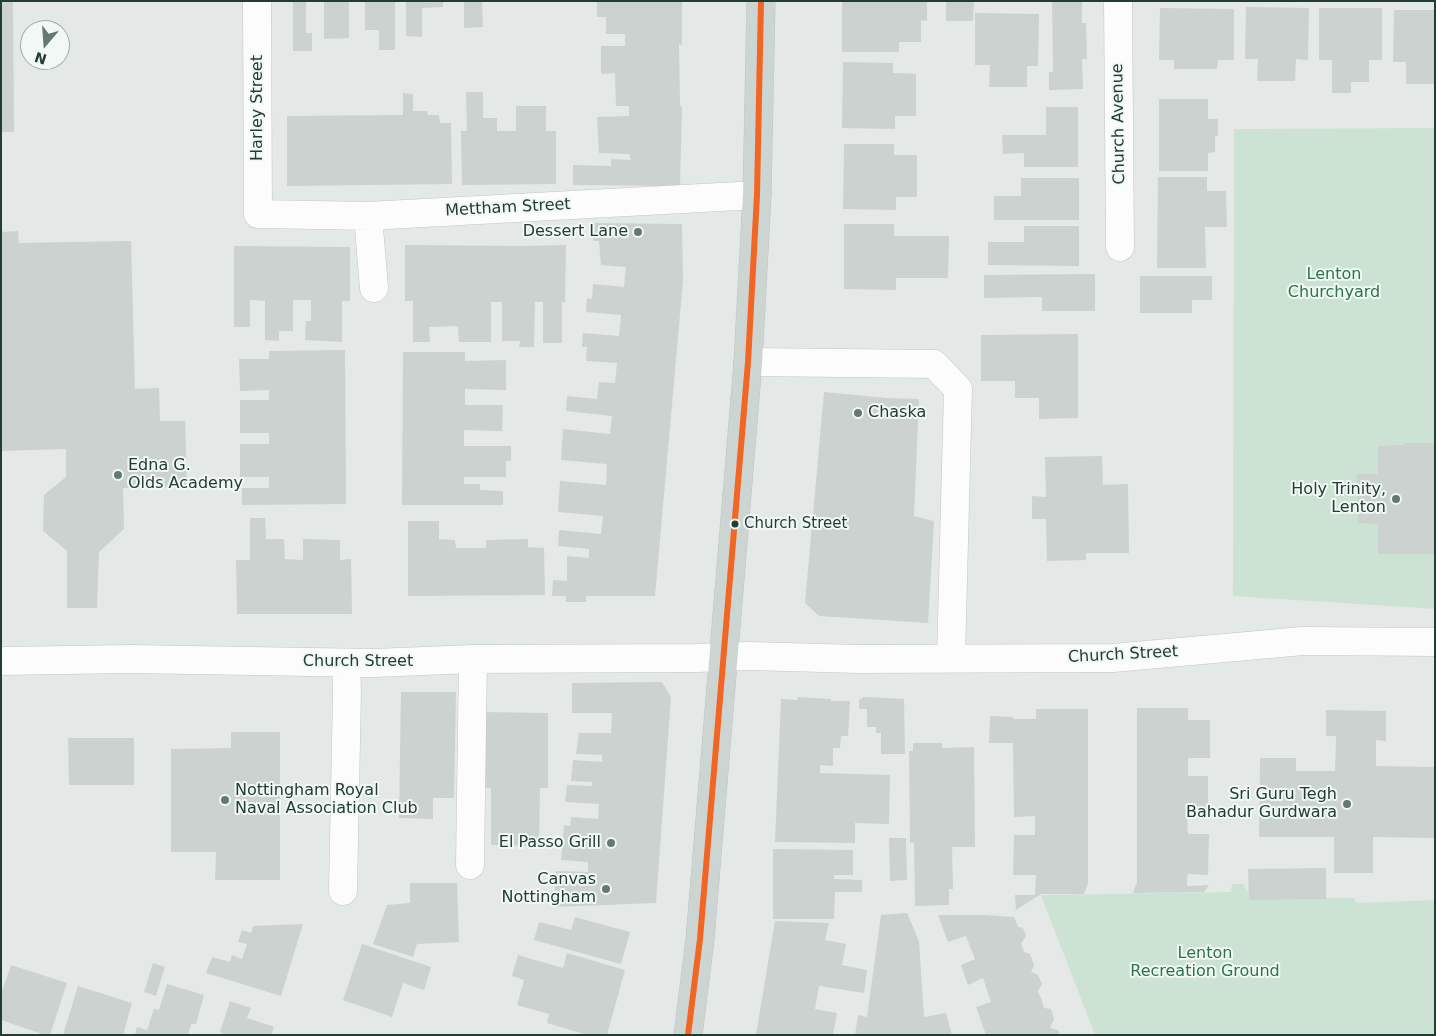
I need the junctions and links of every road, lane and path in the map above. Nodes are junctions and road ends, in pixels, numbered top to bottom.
1 (257, 1) edge
2 (761, 1) edge
3 (1118, 1) edge
4 (756, 194) junction
5 (258, 214) joint
6 (368, 216) junction
7 (1120, 247) dead end
8 (374, 288) dead end
9 (748, 362) junction
10 (1435, 642) edge
11 (723, 658) junction
12 (951, 658) junction
13 (473, 659) junction
14 (1, 661) edge
15 (346, 663) junction
16 (470, 865) dead end
17 (343, 891) dead end
18 (688, 1035) edge

1 - 5 street, Harley Street
2 - 4 main road
3 - 7 street, Church Avenue
4 - 6 street, Mettham Street
4 - 9 main road
5 - 6 street, Mettham Street
6 - 8 street
9 - 11 main road
9 - 12 street
10 - 12 street, Church Street
11 - 12 street, Church Street
11 - 13 street, Church Street
11 - 18 main road
13 - 15 street, Church Street
13 - 16 street
14 - 15 street, Church Street
15 - 17 street

